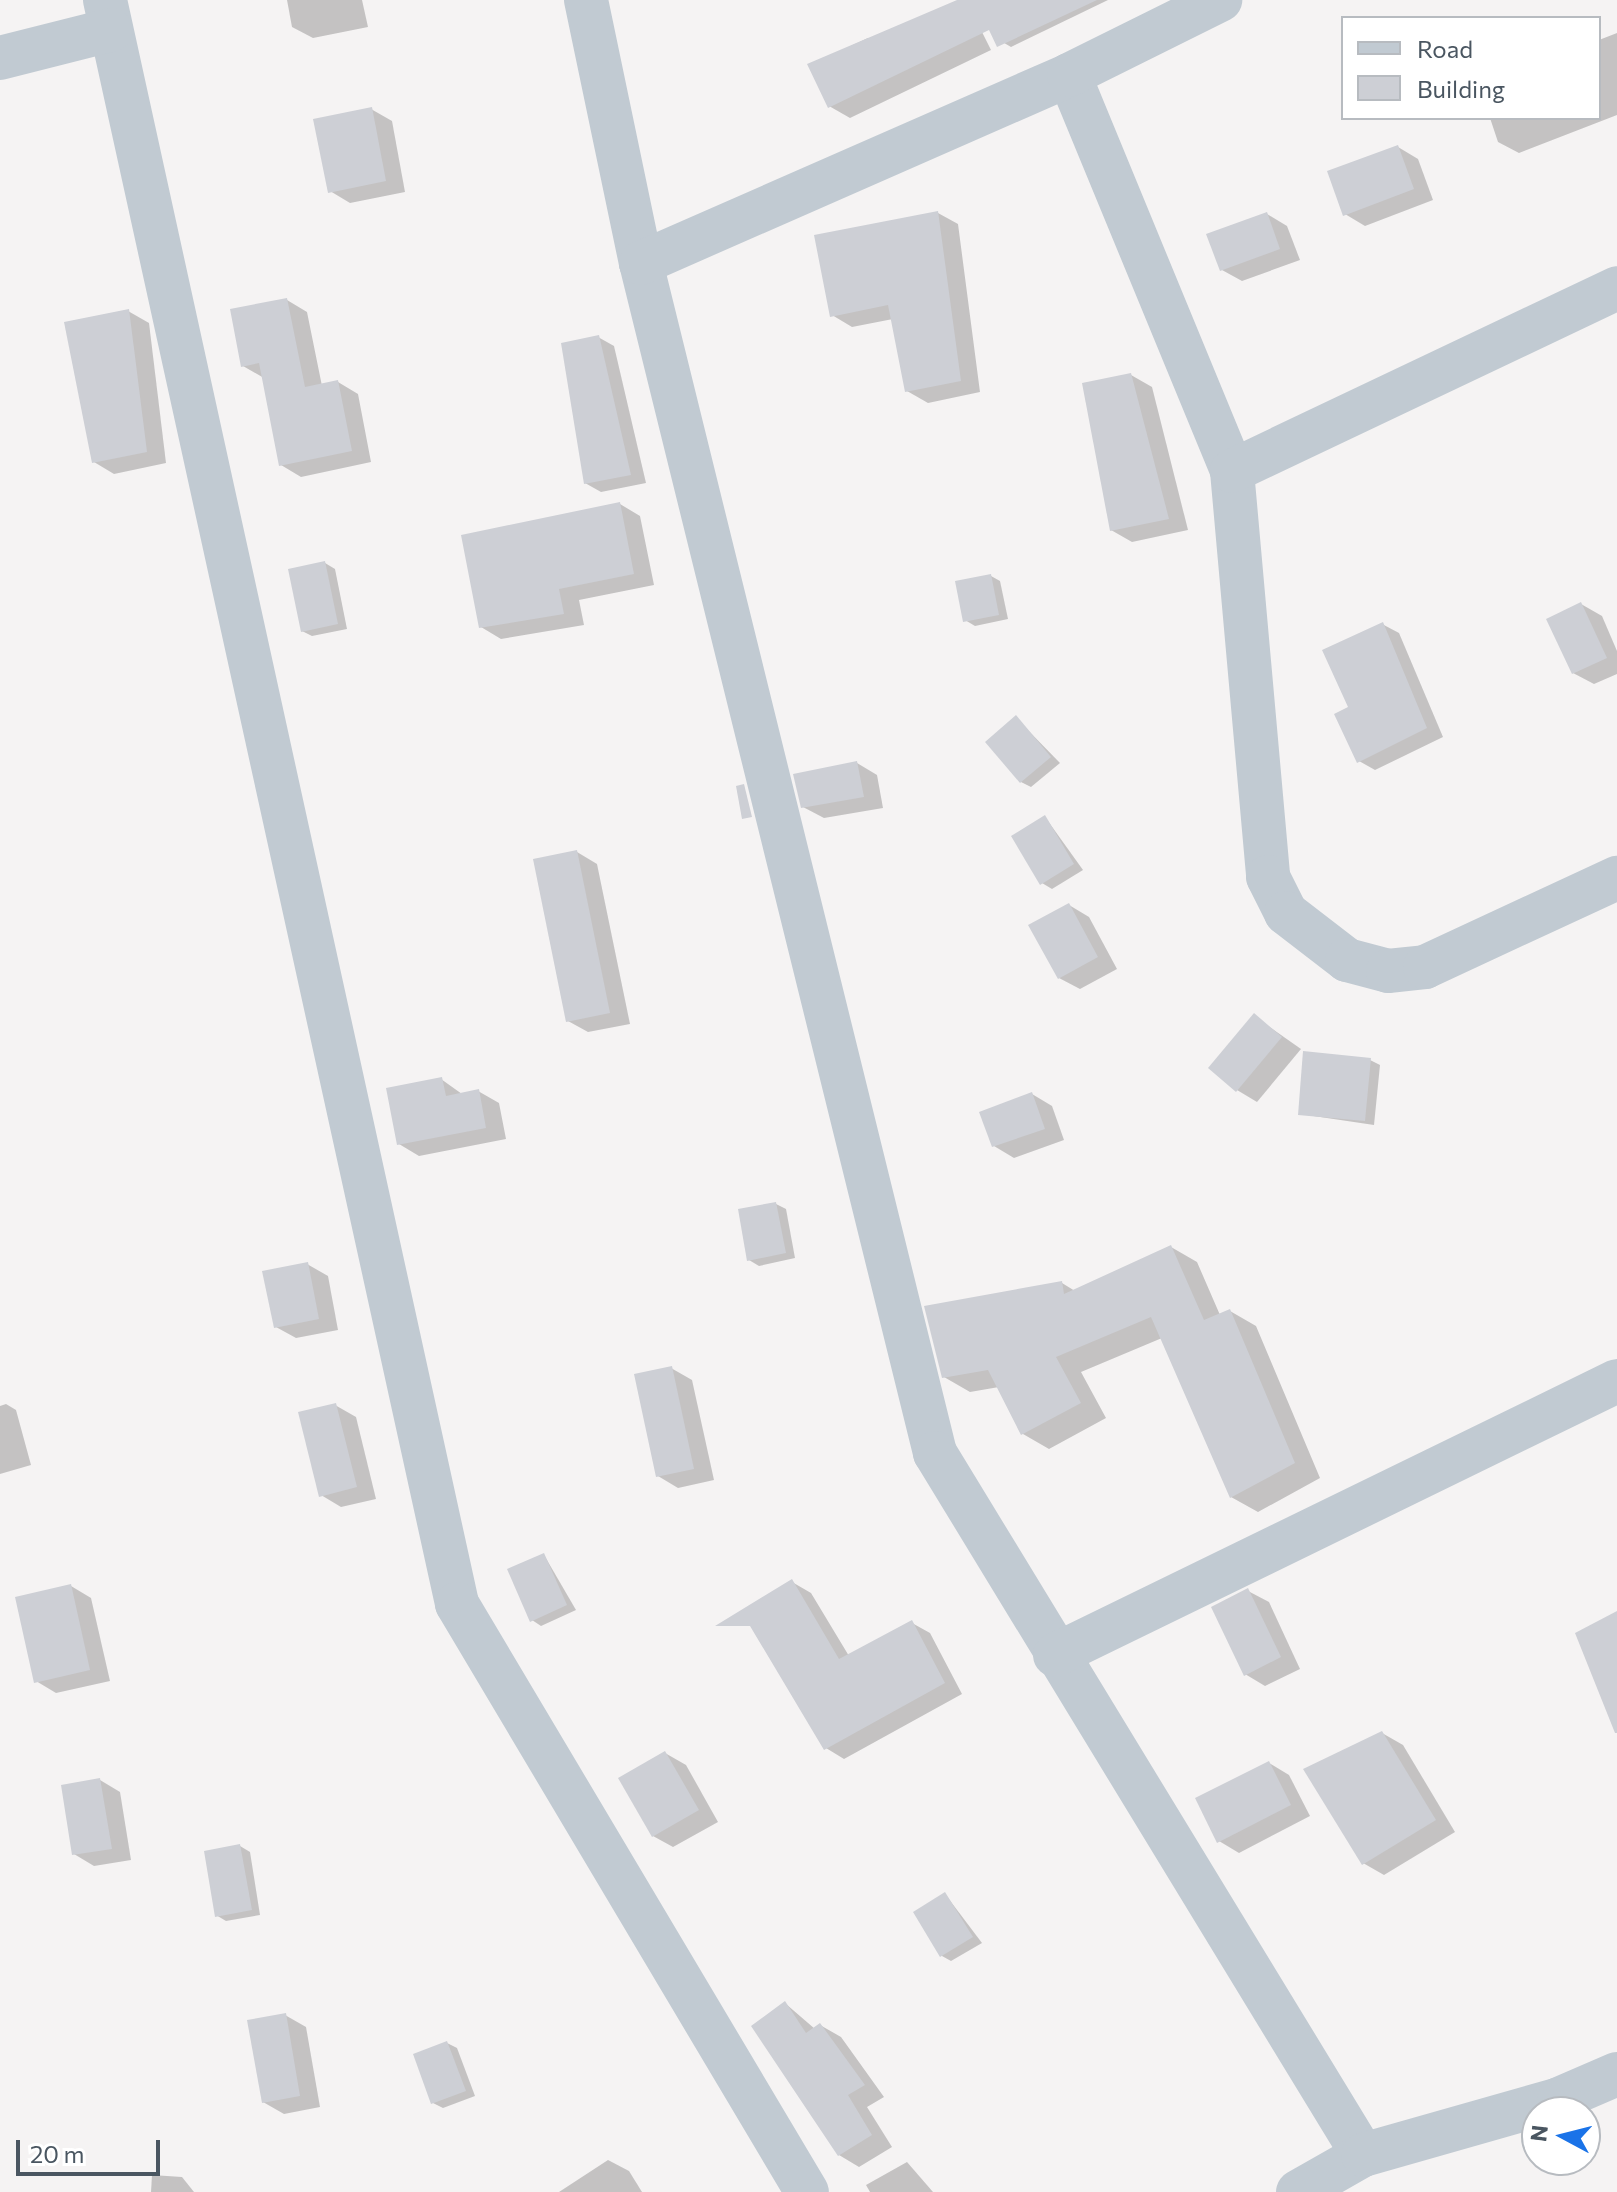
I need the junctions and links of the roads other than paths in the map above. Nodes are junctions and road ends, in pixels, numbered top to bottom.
1 (586, 0) edge
2 (1220, 0) edge
3 (108, 15) edge
4 (0, 58) edge
5 (1069, 75) junction
6 (641, 263) junction
7 (1617, 288) edge
8 (1232, 471) junction
9 (1617, 878) edge
10 (1617, 1381) edge
11 (1055, 1655) junction
12 (1617, 2074) edge
13 (1363, 2155) junction
14 (807, 2192) edge
15 (1298, 2192) edge

1 - 6 street
2 - 5 street
3 - 4 street
3 - 14 street
5 - 6 street
5 - 8 street
6 - 11 street
7 - 8 street
8 - 9 street
10 - 11 street
11 - 13 street
12 - 13 street
13 - 15 street

